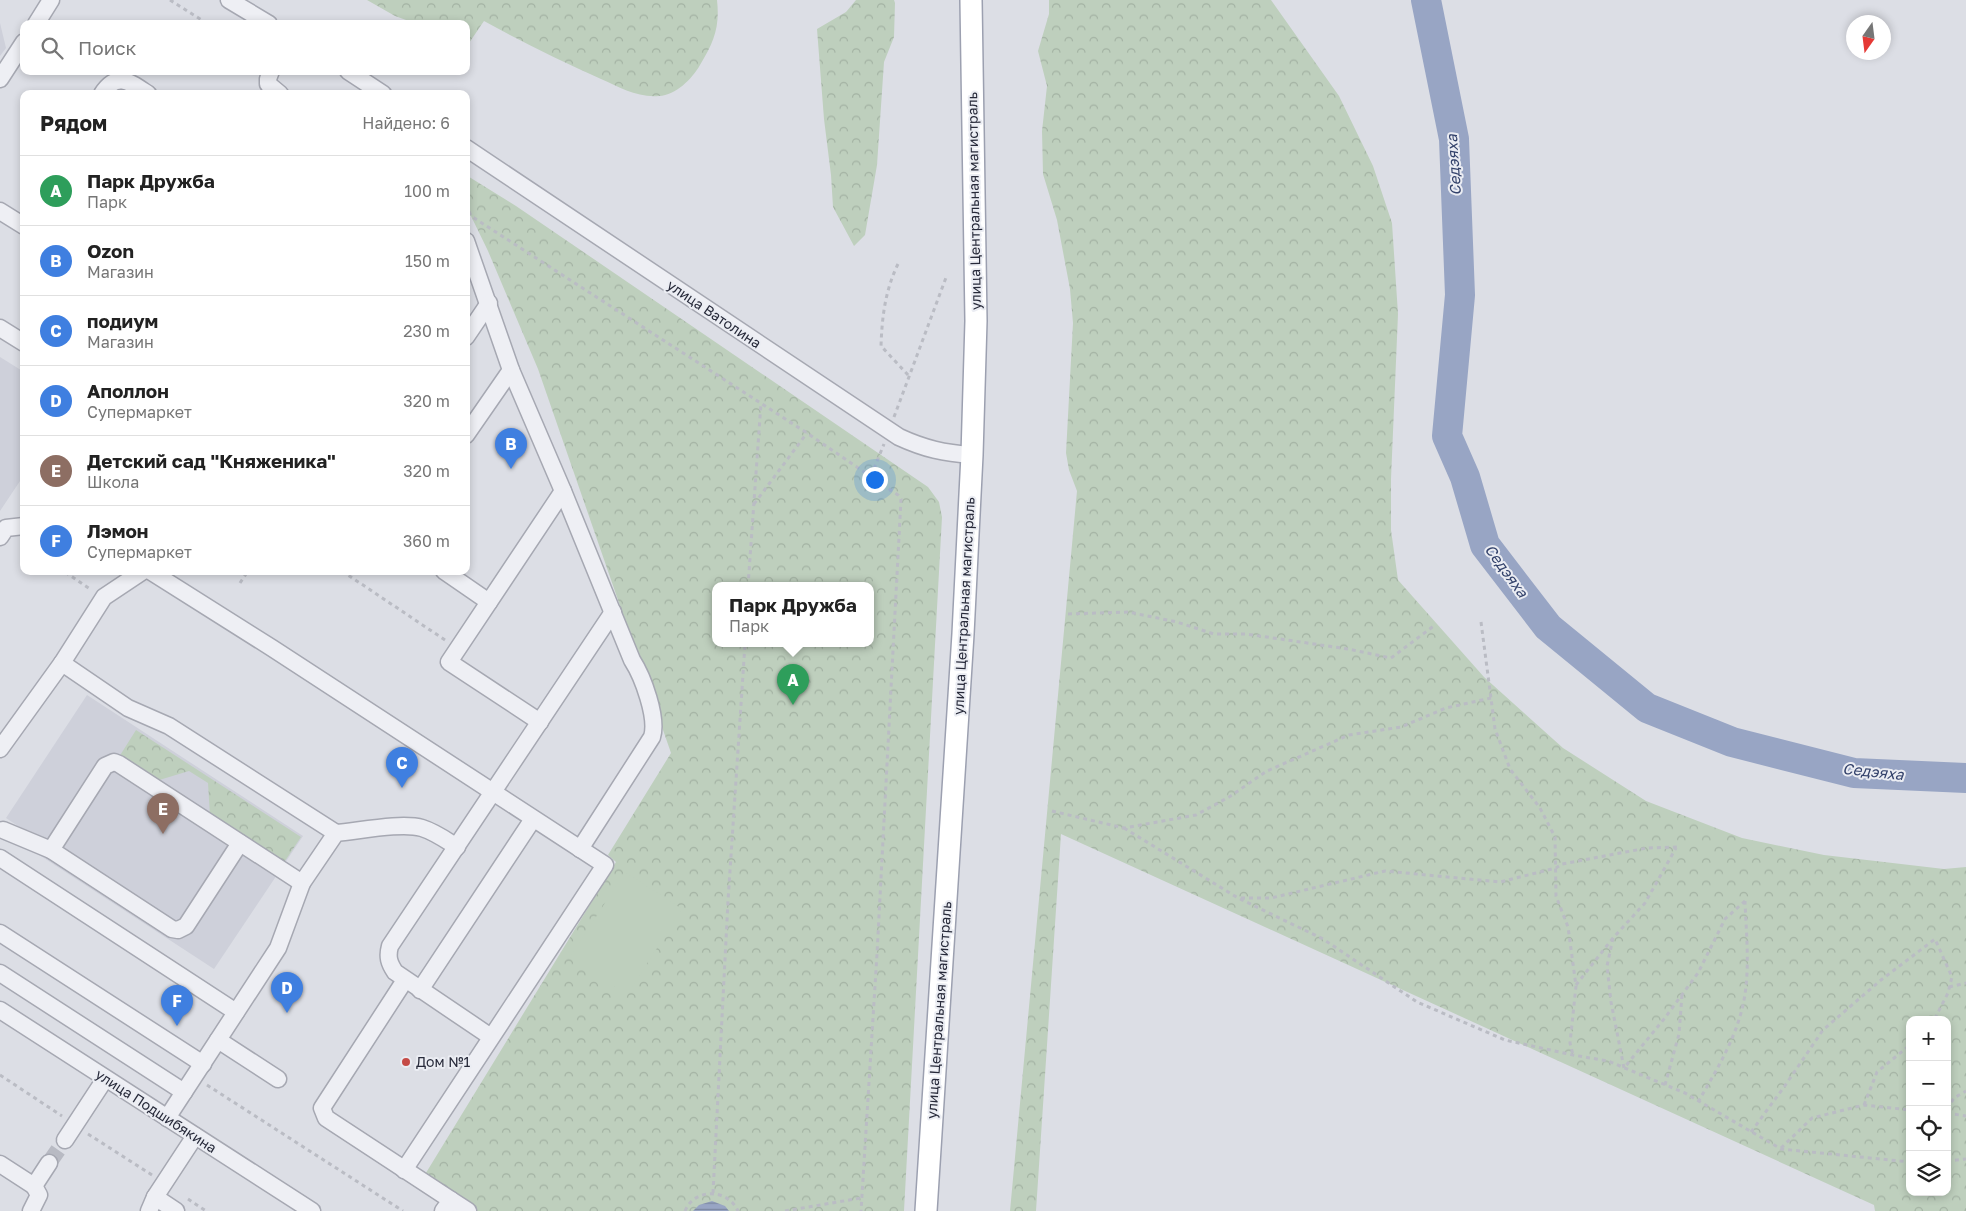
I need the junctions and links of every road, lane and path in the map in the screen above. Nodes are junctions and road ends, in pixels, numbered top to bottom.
1 (51, 0) edge
2 (170, 0) edge
3 (229, 0) edge
4 (971, 0) edge
5 (38, 20) edge
6 (202, 20) edge
7 (262, 20) edge
8 (20, 48) edge
9 (270, 75) edge
10 (354, 75) edge
11 (0, 79) edge
12 (104, 90) edge
13 (142, 90) edge
14 (275, 90) edge
15 (378, 90) edge
16 (470, 151) edge
17 (0, 211) edge
18 (470, 214) edge
19 (20, 221) edge
20 (470, 252) edge
21 (898, 264) dead end
22 (947, 275) dead end
23 (489, 303) junction
24 (0, 328) edge
25 (470, 331) edge
26 (20, 340) edge
27 (511, 370) junction
28 (909, 376) junction
29 (761, 404) junction
30 (470, 429) edge
31 (889, 430) junction
32 (807, 433) junction
33 (972, 454) junction
34 (872, 476) junction
35 (564, 491) junction
36 (754, 504) junction
37 (20, 526) edge
38 (0, 537) edge
39 (70, 575) edge
40 (137, 575) edge
41 (156, 575) edge
42 (245, 575) edge
43 (348, 575) edge
44 (450, 575) edge
45 (240, 582) dead end
46 (748, 582) edge
47 (104, 597) junction
48 (489, 602) junction
49 (613, 612) junction
50 (1068, 614) dead end
51 (1482, 622) dead end
52 (1435, 625) dead end
53 (745, 647) edge
54 (458, 648) junction
55 (62, 663) junction
56 (1491, 698) junction
57 (540, 722) junction
58 (0, 749) edge
59 (493, 793) junction
60 (1052, 811) dead end
61 (533, 818) junction
62 (1124, 828) junction
63 (1, 830) edge
64 (336, 833) junction
65 (240, 842) junction
66 (457, 847) junction
67 (580, 849) junction
68 (51, 850) junction
69 (0, 858) edge
70 (1556, 868) junction
71 (302, 883) junction
72 (1238, 898) junction
73 (0, 933) edge
74 (1613, 938) junction
75 (0, 973) edge
76 (405, 980) junction
77 (1966, 983) edge
78 (1576, 986) junction
79 (1949, 987) junction
80 (420, 990) junction
81 (1682, 995) junction
82 (0, 1010) edge
83 (236, 1012) junction
84 (1936, 1016) edge
85 (490, 1037) junction
86 (218, 1040) junction
87 (1906, 1049) edge
88 (1572, 1055) junction
89 (203, 1064) junction
90 (1624, 1068) junction
91 (0, 1075) edge
92 (105, 1079) junction
93 (278, 1079) dead end
94 (1665, 1085) junction
95 (184, 1092) junction
96 (1966, 1092) edge
97 (1698, 1102) junction
98 (1864, 1105) junction
99 (1949, 1106) edge
100 (1906, 1110) edge
101 (1951, 1114) edge
102 (1966, 1116) edge
103 (167, 1118) junction
104 (74, 1125) junction
105 (1751, 1132) junction
106 (195, 1136) junction
107 (64, 1140) tunnel mouth
108 (1780, 1149) junction
109 (1966, 1159) edge
110 (1951, 1161) edge
111 (1906, 1162) edge
112 (49, 1163) tunnel mouth
113 (0, 1164) edge
114 (404, 1170) junction
115 (34, 1186) junction
116 (713, 1193) junction
117 (156, 1197) edge
118 (861, 1198) junction
119 (295, 1206) edge
120 (447, 1206) edge
121 (31, 1211) edge
122 (176, 1211) edge
123 (206, 1211) edge
124 (312, 1211) edge
125 (468, 1211) edge
126 (685, 1211) edge
127 (738, 1211) edge
128 (785, 1211) edge
129 (860, 1211) edge
130 (926, 1211) edge

1 - 5 street
2 - 6 path
3 - 7 street
4 - 33 main road, улица Центральная магистраль
8 - 11 street
9 - 14 street
10 - 15 street
12 - 13 street
16 - 31 street, улица Ватолина
17 - 19 street
18 - 29 path
20 - 23 street
21 - 28 path
22 - 28 path
23 - 25 street
23 - 27 street
24 - 26 street
27 - 30 street
27 - 35 street
28 - 31 path
29 - 32 path
29 - 36 path
31 - 33 street, улица Ватолина
31 - 34 path
32 - 34 path
32 - 36 path
33 - 130 main road, улица Центральная магистраль
34 - 118 path
35 - 48 street
35 - 49 street
36 - 46 path
37 - 38 street
39 - 47 path
40 - 47 street
41 - 59 street
42 - 45 path
43 - 54 path
44 - 48 street
47 - 55 street
48 - 54 street
49 - 57 street
49 - 67 street
50 - 52 path
51 - 56 path
53 - 116 path
54 - 57 street
55 - 58 street
55 - 64 street
56 - 62 path
56 - 70 path
57 - 59 street
59 - 61 street
59 - 66 street
60 - 62 path
61 - 67 street
61 - 80 street
62 - 72 path
63 - 68 street
64 - 66 street
64 - 71 street
65 - 68 street
65 - 68 street
65 - 71 street
66 - 76 street
67 - 85 street
69 - 83 street
70 - 72 path
70 - 74 path
70 - 78 path
71 - 83 street
72 - 88 path
73 - 89 street
74 - 78 path
74 - 90 path
75 - 95 street
76 - 80 street
76 - 114 street
77 - 79 path
78 - 88 path
79 - 84 path
79 - 105 path
80 - 85 street
81 - 90 path
81 - 94 path
81 - 97 path
82 - 92 street, улица Подшибякина
83 - 86 street
85 - 114 street
86 - 89 street
86 - 93 street
87 - 98 path
88 - 90 path
89 - 95 street
90 - 94 path
91 - 104 path
92 - 103 street, улица Подшибякина
92 - 104 street
94 - 97 path
95 - 103 street
96 - 99 path
97 - 105 path
98 - 100 path
98 - 108 path
101 - 102 path
103 - 106 street, улица Подшибякина
104 - 107 street
104 - 117 path
105 - 108 path
106 - 117 street
106 - 119 street, улица Подшибякина
108 - 111 path
109 - 110 path
112 - 115 street
113 - 115 street
114 - 120 street
115 - 121 street
116 - 126 path
116 - 127 path
117 - 122 street
117 - 123 path
118 - 128 path
118 - 129 path
119 - 124 street, улица Подшибякина
120 - 125 street

